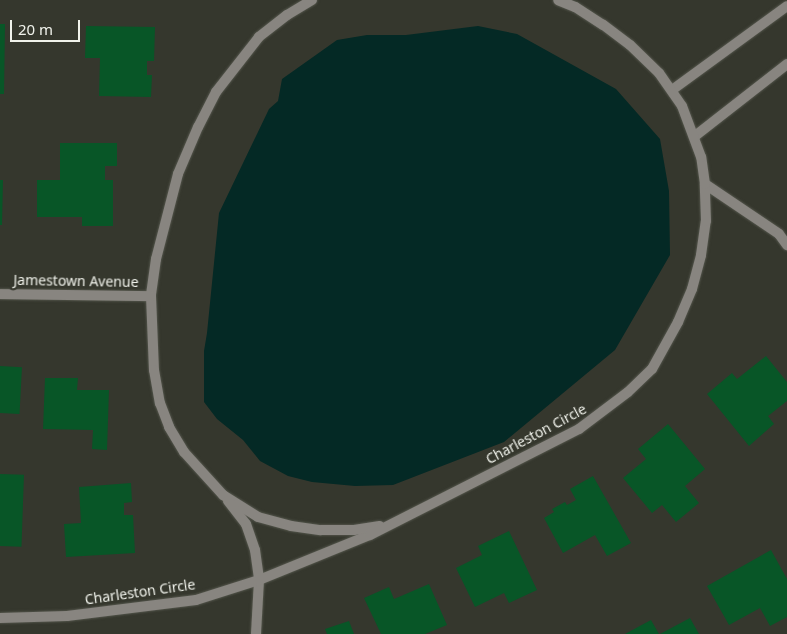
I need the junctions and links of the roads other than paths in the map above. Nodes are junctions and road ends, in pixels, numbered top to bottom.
1 (293, 0) edge
2 (558, 0) edge
3 (308, 1) edge
4 (787, 6) edge
5 (787, 64) edge
6 (672, 90) junction
7 (695, 136) junction
8 (705, 184) junction
9 (787, 244) edge
10 (0, 294) edge
11 (151, 296) junction
12 (224, 495) junction
13 (391, 524) junction
14 (259, 580) junction
15 (0, 618) edge
16 (256, 634) edge

1 - 3 street
2 - 6 street, Charleston Circle
3 - 11 street, Charleston Circle
4 - 6 street
5 - 7 street
6 - 7 street, Charleston Circle
7 - 8 street, Charleston Circle
8 - 9 street
8 - 13 street, Charleston Circle
10 - 11 street, Jamestown Avenue
11 - 12 street, Charleston Circle
12 - 13 street, Charleston Circle
12 - 14 street
13 - 14 street, Charleston Circle
14 - 15 street, Charleston Circle
14 - 16 street

